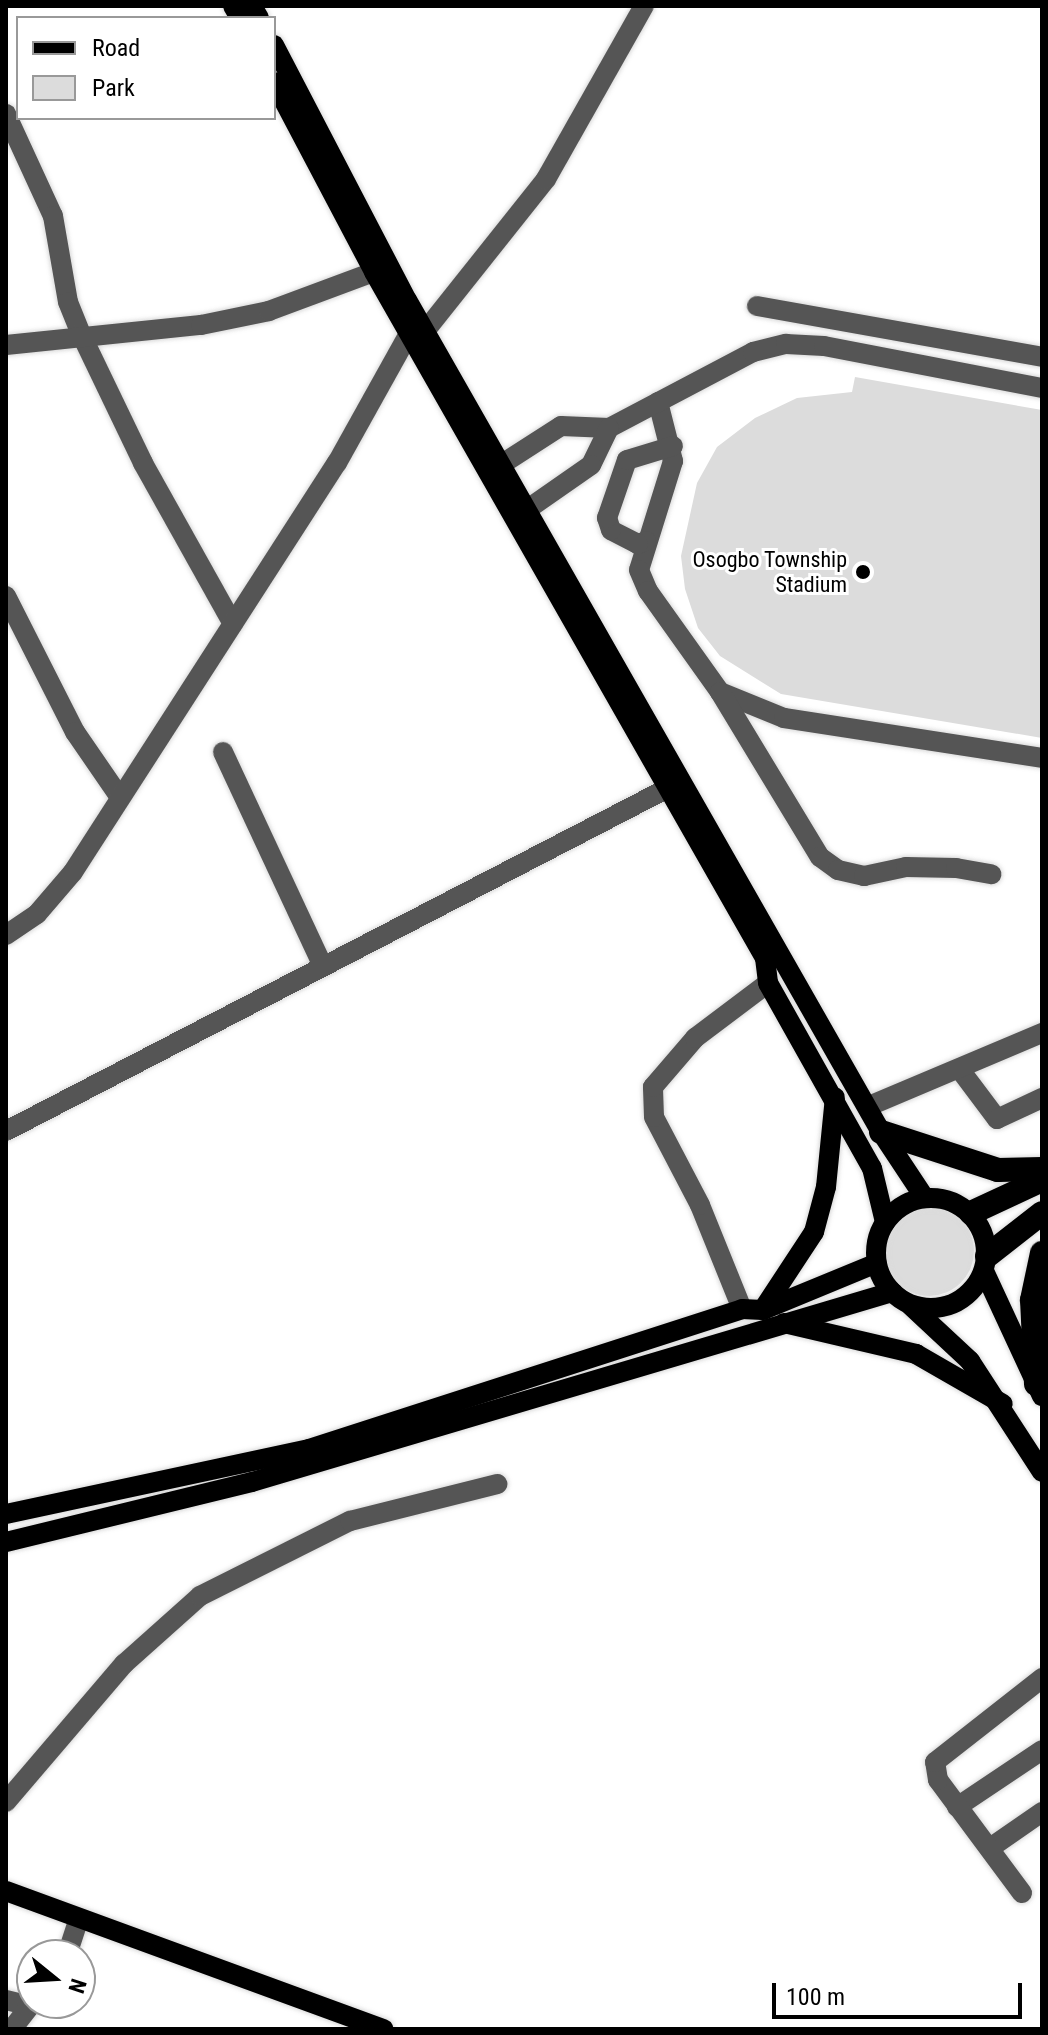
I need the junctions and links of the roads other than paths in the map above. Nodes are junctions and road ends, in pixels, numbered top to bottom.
1 (644, 6) edge
2 (276, 49) edge
3 (276, 86) edge
4 (6, 114) edge
5 (374, 272) junction
6 (757, 306) dead end
7 (418, 331) junction
8 (81, 334) junction
9 (6, 345) edge
10 (1042, 357) edge
11 (1042, 388) edge
12 (658, 402) junction
13 (609, 428) junction
14 (673, 446) junction
15 (502, 464) junction
16 (528, 509) junction
17 (646, 541) junction
18 (6, 596) edge
19 (233, 624) junction
20 (720, 692) junction
21 (223, 752) dead end
22 (1042, 758) edge
23 (670, 787) junction
24 (119, 796) junction
25 (991, 874) dead end
26 (6, 935) edge
27 (322, 964) junction
28 (768, 983) junction
29 (1042, 1033) edge
30 (961, 1071) junction
31 (835, 1097) junction
32 (1042, 1098) edge
33 (869, 1106) junction
34 (6, 1131) edge
35 (881, 1132) junction
36 (1042, 1169) edge
37 (1042, 1180) edge
38 (924, 1197) junction
39 (971, 1213) junction
40 (1042, 1213) edge
41 (885, 1222) junction
42 (1042, 1253) edge
43 (877, 1263) junction
44 (985, 1263) junction
45 (892, 1292) junction
46 (910, 1305) junction
47 (752, 1309) junction
48 (780, 1322) junction
49 (1039, 1390) edge
50 (1003, 1404) junction
51 (1042, 1472) edge
52 (497, 1484) dead end
53 (6, 1514) edge
54 (6, 1542) edge
55 (1042, 1678) edge
56 (1042, 1750) edge
57 (6, 1802) edge
58 (957, 1807) junction
59 (1042, 1812) edge
60 (990, 1848) junction
61 (6, 1891) edge
62 (1022, 1893) dead end
63 (79, 1919) junction
64 (72, 1939) edge
65 (384, 2029) edge

1 - 7 street
2 - 7 main road
3 - 5 main road
4 - 8 street
5 - 7 main road
5 - 8 street
6 - 10 street
7 - 15 main road
7 - 19 street
7 - 23 main road
8 - 9 street
8 - 19 street
11 - 12 street
12 - 13 street
12 - 14 street
13 - 15 street
13 - 16 street
14 - 17 street
14 - 17 street
15 - 16 main road
16 - 33 main road
17 - 20 street
18 - 24 street
19 - 24 street
20 - 22 street
20 - 25 street
21 - 27 street
23 - 27 street
23 - 28 main road
24 - 26 street
27 - 34 street
28 - 31 main road
28 - 47 street
29 - 30 street
30 - 32 street
30 - 33 street
31 - 41 main road
31 - 47 main road
33 - 35 main road
35 - 36 highway
35 - 38 main road
37 - 39 highway
38 - 39 main road
38 - 41 main road
39 - 44 main road
40 - 44 highway
41 - 43 main road
42 - 49 highway
43 - 45 main road
43 - 47 main road
44 - 46 main road
44 - 49 main road
45 - 46 main road
45 - 48 main road
46 - 50 main road
47 - 53 main road
48 - 50 main road
48 - 54 main road
50 - 51 main road
52 - 57 street
55 - 58 street
56 - 58 street
58 - 60 street
59 - 60 street
60 - 62 street
61 - 63 main road
63 - 64 street
63 - 65 main road

